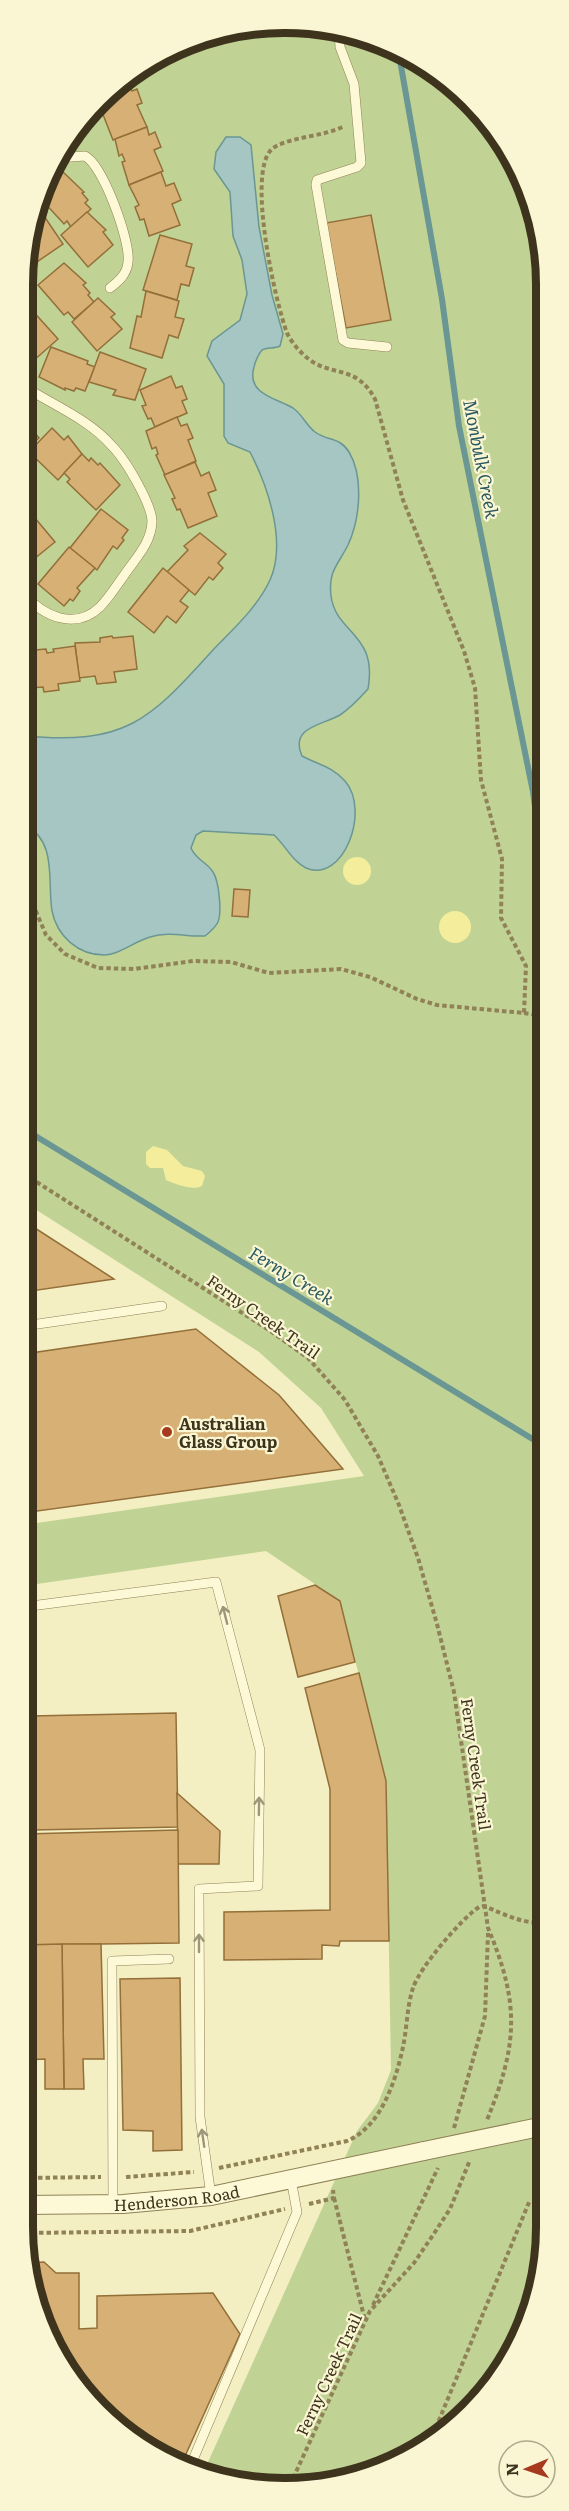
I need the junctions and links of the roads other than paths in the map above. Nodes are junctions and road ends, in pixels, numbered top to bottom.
1 (340, 39) edge
2 (68, 157) edge
3 (110, 288) dead end
4 (387, 347) dead end
5 (33, 392) edge
6 (33, 604) edge
7 (162, 1306) dead end
8 (33, 1325) edge
9 (33, 1606) edge
10 (169, 1959) dead end
11 (536, 2128) edge
12 (291, 2179) junction
13 (211, 2196) junction
14 (113, 2204) junction
15 (33, 2205) edge
16 (193, 2461) edge

1 - 4 lane
2 - 3 lane
5 - 6 lane
7 - 8 lane
13 -> 9 lane
10 - 14 lane
11 - 12 street, Henderson Road, bridge
12 - 13 street, Henderson Road
12 - 16 lane
13 - 14 street, Henderson Road
14 - 15 street, Henderson Road

